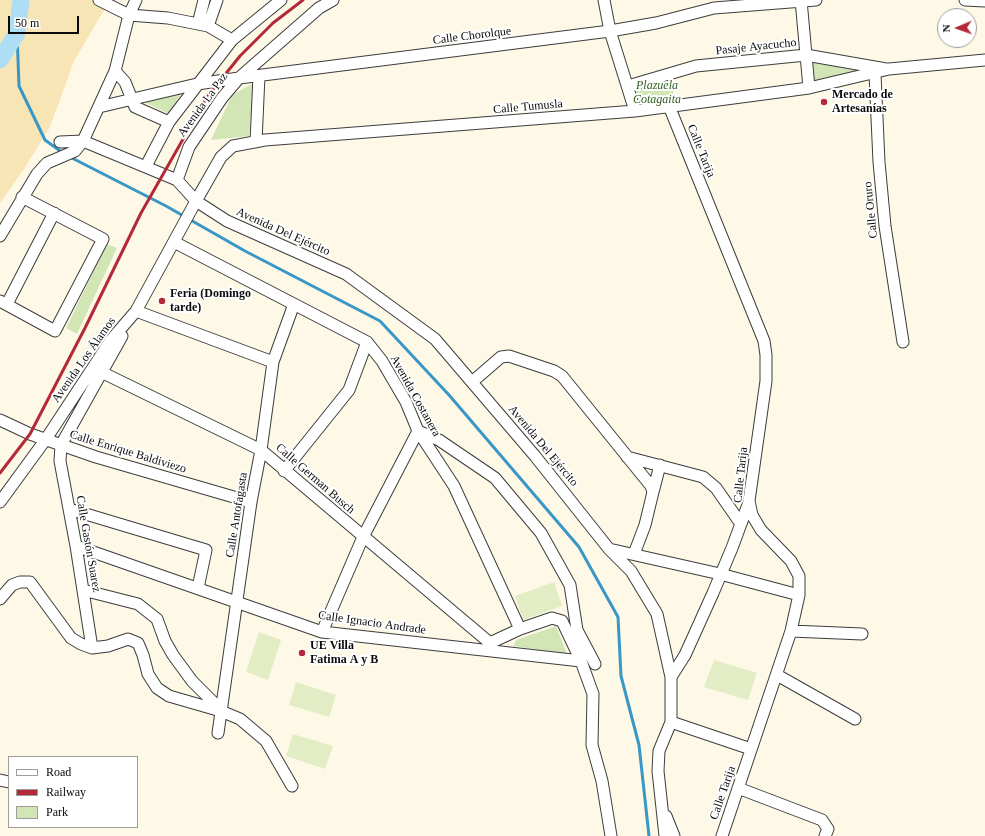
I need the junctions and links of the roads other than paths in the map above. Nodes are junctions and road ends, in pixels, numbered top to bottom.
1 (99, 0) edge
2 (136, 0) edge
3 (204, 0) edge
4 (217, 0) edge
5 (281, 0) edge
6 (333, 0) edge
7 (604, 0) edge
8 (816, 0) edge
9 (965, 0) edge
10 (802, 1) edge
11 (985, 1) edge
12 (129, 15) junction
13 (203, 25) junction
14 (610, 31) junction
15 (232, 40) junction
16 (806, 55) junction
17 (985, 60) edge
18 (889, 69) junction
19 (115, 71) junction
20 (875, 74) junction
21 (259, 76) junction
22 (239, 78) junction
23 (197, 84) junction
24 (628, 86) junction
25 (809, 88) junction
26 (131, 100) junction
27 (669, 106) junction
28 (99, 107) junction
29 (635, 111) junction
30 (169, 122) junction
31 (83, 141) junction
32 (60, 142) dead end
33 (256, 142) junction
34 (146, 166) junction
35 (177, 180) junction
36 (22, 198) junction
37 (194, 206) junction
38 (54, 213) junction
39 (181, 228) joint
40 (0, 236) edge
41 (174, 242) junction
42 (3, 302) edge
43 (294, 304) junction
44 (136, 311) junction
45 (367, 342) junction
46 (903, 342) dead end
47 (273, 362) junction
48 (97, 371) junction
49 (472, 382) junction
50 (0, 420) edge
51 (418, 431) junction
52 (46, 439) junction
53 (61, 445) junction
54 (261, 450) junction
55 (627, 457) junction
56 (660, 465) junction
57 (284, 471) junction
58 (652, 492) junction
59 (749, 501) junction
60 (0, 502) edge
61 (251, 502) junction
62 (69, 509) junction
63 (741, 524) junction
64 (363, 537) junction
65 (76, 546) junction
66 (609, 549) junction
67 (634, 554) junction
68 (720, 574) junction
69 (198, 588) junction
70 (83, 590) junction
71 (799, 596) junction
72 (0, 599) edge
73 (236, 602) junction
74 (520, 629) junction
75 (791, 631) junction
76 (322, 632) junction
77 (862, 634) dead end
78 (490, 647) junction
79 (92, 648) junction
80 (581, 661) junction
81 (595, 664) dead end
82 (777, 675) junction
83 (671, 677) junction
84 (221, 711) junction
85 (855, 719) dead end
86 (670, 722) junction
87 (218, 733) dead end
88 (752, 750) junction
89 (292, 786) dead end
90 (738, 788) junction
91 (661, 806) junction
92 (611, 836) edge
93 (665, 836) edge
94 (674, 836) edge
95 (722, 836) edge
96 (826, 836) edge

1 - 12 street
2 - 12 street
3 - 13 street
4 - 13 street
5 - 15 street, Avenida La Paz
6 - 22 street, Avenida La Paz
7 - 14 street
8 - 10 street, Calle Chorolque
9 - 11 street
10 - 14 street, Calle Chorolque
10 - 16 street
12 - 13 street
12 - 19 street
13 - 15 street
14 - 21 street, Calle Chorolque
14 - 24 street
15 - 23 street, Avenida La Paz
16 - 18 street, Pasaje Ayacucho
16 - 24 street, Pasaje Ayacucho
16 - 25 street
17 - 18 street
18 - 20 street, Calle Tumusla
19 - 26 street
19 - 28 street
20 - 25 street, Calle Tumusla
20 - 46 street, Calle Oruro
21 - 22 street, Calle Chorolque
21 - 33 street
22 - 23 street, Calle Chorolque
22 - 35 street, Avenida La Paz
23 - 26 street, Calle Chorolque
23 - 30 street, Avenida La Paz
24 - 29 street
25 - 27 street, Calle Tumusla
26 - 28 street, Calle Chorolque
26 - 30 street
27 - 29 street, Calle Tumusla
27 - 59 street, Calle Tarija
28 - 31 street
29 - 33 street, Calle Tumusla
30 - 34 street, Avenida La Paz
31 - 32 street
31 - 34 street
31 - 36 street
33 - 37 street, Calle Tumusla
34 - 35 street
35 - 37 street
36 - 38 street
36 - 40 street
37 - 39 street, Calle Tumusla
37 - 49 street, Avenida Del Ejército
38 - 42 street
38 - 42 street
39 - 41 street, Avenida Los Álamos
41 - 43 street, Avenida Costanera
41 - 44 street, Avenida Los Álamos
43 - 45 street, Avenida Costanera
43 - 47 street, Calle Antofagasta
44 - 47 street
44 - 48 street, Avenida Los Álamos
45 - 51 street, Avenida Costanera
45 - 57 street
47 - 54 street, Calle Antofagasta
48 - 52 street, Avenida Los Álamos
48 - 53 street
48 - 54 street, Calle German Busch
49 - 55 street
49 - 66 street, Avenida Del Ejército
50 - 52 street, Calle Enrique Baldiviezo
51 - 64 street
51 - 74 street, Avenida Costanera
51 - 81 street
52 - 53 street, Calle Enrique Baldiviezo
52 - 60 street, Avenida Los Álamos
53 - 61 street, Calle Enrique Baldiviezo
53 - 62 street, Calle Gastón Suarez
54 - 57 street, Calle German Busch
54 - 61 street, Calle Antofagasta
55 - 56 street
55 - 58 street
56 - 58 street
56 - 63 street
57 - 64 street, Calle German Busch
58 - 67 street
59 - 63 street
59 - 71 street, Calle Tarija
61 - 73 street, Calle Antofagasta
62 - 65 street, Calle Gastón Suarez
62 - 69 street
63 - 68 street
64 - 76 street
64 - 78 street, Calle German Busch
65 - 69 street, Calle Ignacio Andrade
65 - 70 street, Calle Gastón Suarez
66 - 67 street
66 - 83 street, Avenida Del Ejército
67 - 68 street
68 - 71 street
68 - 83 street
69 - 73 street, Calle Ignacio Andrade
70 - 79 street, Calle Gastón Suarez
70 - 84 street
71 - 75 street, Calle Tarija
72 - 79 street
73 - 76 street, Calle Ignacio Andrade
73 - 84 street, Calle Antofagasta
74 - 78 street
74 - 80 street
75 - 77 street
75 - 82 street, Calle Tarija
76 - 78 street, Calle Ignacio Andrade
78 - 80 street, Calle Ignacio Andrade
79 - 84 street
80 - 92 street
82 - 85 street
82 - 88 street, Calle Tarija
83 - 86 street, Avenida Del Ejército
84 - 87 street, Calle Antofagasta
84 - 89 street
86 - 88 street
86 - 91 street, Avenida Del Ejército
88 - 90 street, Calle Tarija
90 - 95 street, Calle Tarija
90 - 96 street
91 - 93 street, Avenida Del Ejército
91 - 94 street

